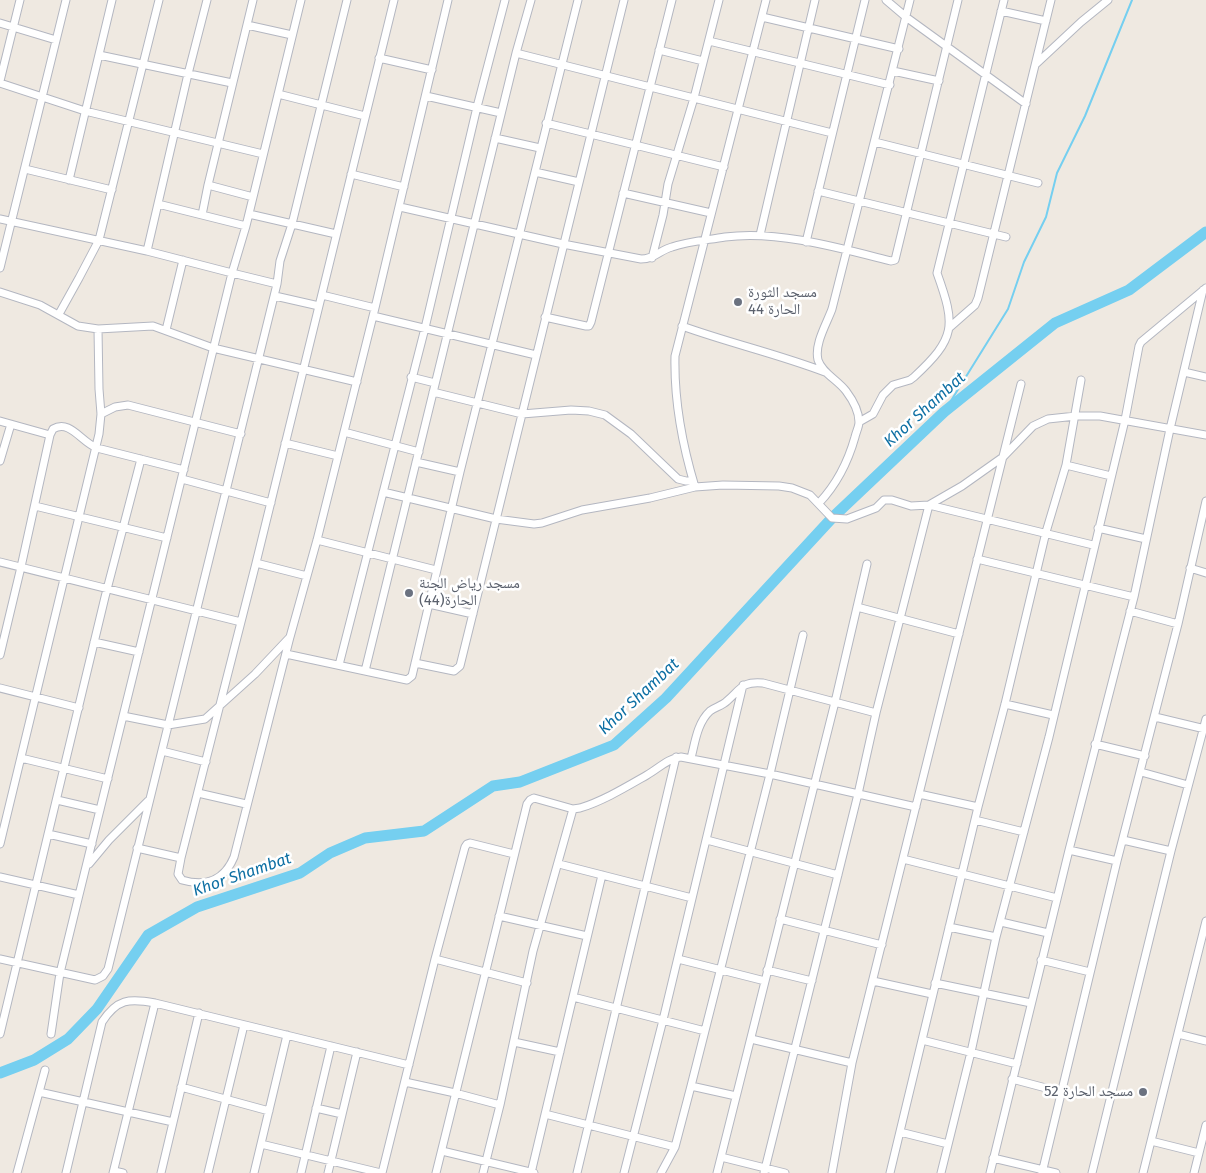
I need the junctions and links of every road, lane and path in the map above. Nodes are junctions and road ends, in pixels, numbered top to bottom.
1 (20, 0) edge
2 (66, 0) edge
3 (112, 0) edge
4 (159, 0) edge
5 (207, 0) edge
6 (253, 0) edge
7 (301, 0) edge
8 (347, 0) edge
9 (394, 0) edge
10 (448, 0) edge
11 (505, 0) edge
12 (531, 0) edge
13 (578, 0) edge
14 (624, 0) edge
15 (672, 0) edge
16 (719, 0) edge
17 (766, 0) edge
18 (815, 0) edge
19 (865, 0) edge
20 (886, 0) edge
21 (910, 0) edge
22 (958, 0) edge
23 (1004, 0) edge
24 (1052, 0) edge
25 (1108, 0) edge
26 (1001, 11) junction
27 (762, 16) junction
28 (906, 17) junction
29 (1046, 21) junction
30 (0, 23) edge
31 (247, 25) junction
32 (14, 27) junction
33 (809, 27) junction
34 (292, 35) junction
35 (856, 39) junction
36 (56, 40) junction
37 (709, 41) junction
38 (947, 47) junction
39 (898, 49) junction
40 (659, 50) junction
41 (754, 51) junction
42 (516, 53) junction
43 (99, 56) junction
44 (380, 58) junction
45 (703, 61) junction
46 (801, 63) junction
47 (562, 64) junction
48 (1036, 64) junction
49 (144, 65) junction
50 (432, 70) junction
51 (893, 71) junction
52 (188, 74) junction
53 (848, 74) junction
54 (606, 75) junction
55 (986, 75) junction
56 (939, 81) junction
57 (0, 82) edge
58 (232, 83) junction
59 (890, 84) junction
60 (650, 86) junction
61 (278, 94) junction
62 (426, 96) junction
63 (43, 97) junction
64 (694, 98) junction
65 (1026, 104) junction
66 (321, 105) junction
67 (477, 108) junction
68 (739, 110) junction
69 (85, 111) junction
70 (501, 113) junction
71 (365, 116) junction
72 (130, 122) junction
73 (787, 122) junction
74 (546, 123) junction
75 (174, 133) junction
76 (832, 133) junction
77 (591, 134) junction
78 (495, 138) junction
79 (875, 142) junction
80 (218, 144) junction
81 (635, 144) junction
82 (540, 148) junction
83 (263, 154) junction
84 (921, 154) junction
85 (678, 156) junction
86 (964, 164) junction
87 (724, 167) junction
88 (25, 169) junction
89 (535, 172) junction
90 (351, 174) junction
91 (1008, 176) junction
92 (69, 180) junction
93 (579, 182) junction
94 (1038, 183) dead end
95 (208, 185) junction
96 (404, 187) junction
97 (112, 190) junction
98 (818, 191) junction
99 (623, 193) junction
100 (253, 197) junction
101 (860, 201) junction
102 (665, 202) junction
103 (158, 204) junction
104 (400, 207) junction
105 (712, 213) junction
106 (907, 213) junction
107 (202, 214) junction
108 (249, 214) junction
109 (0, 219) edge
110 (451, 219) junction
111 (12, 222) junction
112 (950, 223) junction
113 (292, 224) junction
114 (475, 224) junction
115 (246, 226) junction
116 (336, 234) junction
117 (519, 234) junction
118 (994, 234) junction
119 (760, 235) junction
120 (1006, 237) dead end
121 (99, 240) junction
122 (705, 240) junction
123 (806, 242) junction
124 (563, 244) junction
125 (847, 250) junction
126 (148, 251) junction
127 (610, 253) junction
128 (652, 258) junction
129 (183, 260) junction
130 (0, 268) edge
131 (232, 273) junction
132 (278, 284) junction
133 (1205, 289) edge
134 (0, 292) edge
135 (322, 295) junction
136 (275, 296) junction
137 (319, 306) junction
138 (375, 308) junction
139 (59, 314) junction
140 (373, 316) junction
141 (546, 317) junction
142 (682, 326) junction
143 (950, 327) junction
144 (425, 328) junction
145 (98, 329) junction
146 (166, 330) junction
147 (448, 334) junction
148 (492, 345) junction
149 (213, 348) junction
150 (536, 355) junction
151 (259, 360) junction
152 (303, 370) junction
153 (826, 372) junction
154 (1184, 372) junction
155 (412, 377) junction
156 (1206, 377) edge
157 (1081, 380) dead end
158 (357, 382) junction
159 (436, 383) junction
160 (1021, 384) dead end
161 (433, 392) junction
162 (477, 403) junction
163 (101, 414) junction
164 (522, 414) junction
165 (1076, 416) junction
166 (1124, 420) junction
167 (0, 421) edge
168 (195, 422) junction
169 (859, 422) junction
170 (11, 424) junction
171 (1170, 429) junction
172 (344, 432) junction
173 (50, 434) junction
174 (241, 434) junction
175 (1206, 435) edge
176 (286, 443) junction
177 (394, 445) junction
178 (96, 448) junction
179 (419, 452) junction
180 (338, 456) junction
181 (1003, 457) junction
182 (0, 460) edge
183 (141, 460) junction
184 (416, 462) junction
185 (1066, 465) junction
186 (184, 470) junction
187 (460, 472) junction
188 (1111, 476) junction
189 (182, 480) junction
190 (694, 484) junction
191 (226, 490) junction
192 (383, 492) junction
193 (408, 498) junction
194 (1206, 501) edge
195 (271, 503) junction
196 (819, 503) junction
197 (929, 505) junction
198 (35, 506) junction
199 (451, 508) junction
200 (80, 516) junction
201 (988, 518) junction
202 (496, 519) junction
203 (123, 527) junction
204 (1098, 528) junction
205 (1046, 532) junction
206 (167, 538) junction
207 (1146, 539) junction
208 (317, 540) junction
209 (1094, 545) junction
210 (368, 553) junction
211 (392, 559) junction
212 (977, 559) junction
213 (0, 562) edge
214 (256, 563) junction
215 (867, 564) dead end
216 (21, 567) junction
217 (1190, 568) junction
218 (436, 570) junction
219 (1037, 573) junction
220 (1206, 573) edge
221 (307, 576) junction
222 (65, 578) junction
223 (1084, 585) junction
224 (108, 588) junction
225 (1134, 597) junction
226 (152, 599) junction
227 (429, 604) junction
228 (856, 607) junction
229 (196, 610) junction
230 (1130, 612) junction
231 (473, 614) junction
232 (901, 619) junction
233 (241, 622) junction
234 (1178, 624) junction
235 (959, 634) junction
236 (802, 635) dead end
237 (290, 637) junction
238 (94, 642) junction
239 (139, 652) junction
240 (286, 654) junction
241 (0, 655) edge
242 (415, 663) junction
243 (338, 665) junction
244 (365, 671) junction
245 (743, 685) junction
246 (0, 688) edge
247 (790, 691) junction
248 (36, 697) junction
249 (835, 702) junction
250 (1005, 704) junction
251 (218, 707) junction
252 (79, 708) junction
253 (876, 713) junction
254 (124, 716) junction
255 (1053, 716) junction
256 (1155, 717) junction
257 (1206, 719) edge
258 (168, 725) junction
259 (1205, 729) edge
260 (1096, 744) junction
261 (162, 751) junction
262 (1145, 756) junction
263 (676, 757) junction
264 (21, 758) junction
265 (691, 758) junction
266 (206, 762) junction
267 (725, 764) junction
268 (64, 768) junction
269 (1141, 772) junction
270 (770, 774) junction
271 (108, 779) junction
272 (814, 783) junction
273 (1188, 785) junction
274 (198, 793) junction
275 (858, 794) junction
276 (919, 794) junction
277 (57, 800) junction
278 (149, 801) junction
279 (246, 804) junction
280 (916, 807) junction
281 (978, 807) junction
282 (573, 809) junction
283 (100, 810) junction
284 (4, 815) edge
285 (975, 820) junction
286 (1024, 832) junction
287 (48, 834) junction
288 (707, 840) junction
289 (1122, 840) junction
290 (0, 844) edge
291 (92, 844) junction
292 (137, 848) junction
293 (1069, 850) junction
294 (1171, 851) junction
295 (749, 852) junction
296 (514, 854) junction
297 (181, 858) junction
298 (903, 859) junction
299 (1117, 861) junction
300 (794, 863) junction
301 (559, 864) junction
302 (86, 868) junction
303 (962, 874) junction
304 (602, 875) junction
305 (838, 875) junction
306 (0, 877) edge
307 (36, 886) junction
308 (646, 886) junction
309 (1010, 886) junction
310 (79, 896) junction
311 (692, 898) junction
312 (1057, 898) junction
313 (499, 916) junction
314 (780, 920) junction
315 (1206, 921) edge
316 (1001, 922) junction
317 (541, 926) junction
318 (949, 927) junction
319 (824, 930) junction
320 (1048, 933) junction
321 (587, 936) junction
322 (996, 937) junction
323 (1204, 941) edge
324 (882, 945) junction
325 (0, 959) edge
326 (435, 959) junction
327 (678, 959) junction
328 (1041, 960) junction
329 (16, 962) junction
330 (767, 970) junction
331 (720, 971) junction
332 (485, 972) junction
333 (1090, 972) junction
334 (60, 973) junction
335 (873, 980) junction
336 (764, 981) junction
337 (812, 981) junction
338 (527, 983) junction
339 (936, 983) junction
340 (984, 993) junction
341 (932, 994) junction
342 (573, 996) junction
343 (155, 1002) junction
344 (1031, 1004) junction
345 (617, 1008) junction
346 (200, 1014) junction
347 (663, 1020) junction
348 (244, 1025) junction
349 (705, 1031) junction
350 (0, 1034) edge
351 (51, 1034) dead end
352 (1178, 1034) junction
353 (288, 1035) junction
354 (751, 1039) junction
355 (922, 1040) junction
356 (1206, 1041) edge
357 (514, 1042) junction
358 (331, 1046) junction
359 (796, 1050) junction
360 (358, 1052) junction
361 (560, 1052) junction
362 (971, 1052) junction
363 (852, 1063) junction
364 (1017, 1064) junction
365 (409, 1065) junction
366 (45, 1070) dead end
367 (1012, 1080) junction
368 (404, 1082) junction
369 (691, 1086) junction
370 (182, 1087) junction
371 (38, 1092) junction
372 (1061, 1092) junction
373 (456, 1093) junction
374 (736, 1096) junction
375 (226, 1099) junction
376 (83, 1102) junction
377 (500, 1105) junction
378 (316, 1108) junction
379 (269, 1111) junction
380 (128, 1112) junction
381 (342, 1114) junction
382 (546, 1114) junction
383 (173, 1122) junction
384 (590, 1125) junction
385 (1206, 1125) edge
386 (900, 1132) junction
387 (633, 1136) junction
388 (1151, 1141) junction
389 (261, 1144) junction
390 (948, 1144) junction
391 (675, 1147) junction
392 (442, 1151) junction
393 (1199, 1153) junction
394 (305, 1155) junction
395 (721, 1157) junction
396 (993, 1158) junction
397 (330, 1161) junction
398 (486, 1162) junction
399 (1197, 1162) junction
400 (1206, 1164) edge
401 (765, 1171) edge
402 (1042, 1171) edge
403 (113, 1172) edge
404 (17, 1173) edge
405 (66, 1173) edge
406 (123, 1173) edge
407 (161, 1173) edge
408 (208, 1173) edge
409 (254, 1173) edge
410 (301, 1173) edge
411 (328, 1173) edge
412 (382, 1173) edge
413 (436, 1173) edge
414 (483, 1173) edge
415 (532, 1173) edge
416 (577, 1173) edge
417 (624, 1173) edge
418 (661, 1173) edge
419 (718, 1173) edge
420 (785, 1173) edge
421 (832, 1173) edge
422 (890, 1173) edge
423 (940, 1173) edge
424 (990, 1173) edge
425 (1056, 1173) edge
426 (1092, 1173) edge
427 (1143, 1173) edge
428 (1194, 1173) edge

1 - 32 street
2 - 36 street
3 - 43 street
4 - 49 street
5 - 52 street
6 - 31 street
7 - 34 street
8 - 66 street
9 - 44 street
10 - 50 street
11 - 67 street
12 - 42 street
13 - 47 street
14 - 54 street
15 - 40 street
16 - 37 street
17 - 27 street
18 - 33 street
19 - 35 street
20 - 28 street
21 - 28 street
22 - 38 street
23 - 26 street
24 - 29 street
25 - 48 street
26 - 29 street
26 - 55 street
27 - 33 street
27 - 41 street
28 - 38 street
28 - 39 street
29 - 48 street
30 - 32 street
31 - 34 street
31 - 58 street
32 - 36 street
32 - 57 street
33 - 35 street
33 - 46 street
34 - 61 street
35 - 39 street
35 - 53 street
36 - 63 street
37 - 41 street
37 - 45 street
38 - 55 street
38 - 56 street
39 - 51 street
40 - 45 street
40 - 60 street
41 - 46 street
41 - 68 street
42 - 47 street
42 - 70 street
43 - 49 street
43 - 69 street
44 - 50 street
44 - 71 street
45 - 64 street
46 - 53 street
46 - 73 street
47 - 54 street
47 - 74 street
48 - 65 street
49 - 52 street
49 - 72 street
50 - 62 street
51 - 56 street
51 - 59 street
52 - 58 street
52 - 75 street
53 - 59 street
53 - 76 street
54 - 60 street
54 - 77 street
55 - 65 street
55 - 86 street
56 - 84 street
57 - 63 street
58 - 80 street
59 - 79 street
60 - 64 street
60 - 81 street
61 - 66 street
61 - 83 street
62 - 67 street
62 - 96 street
63 - 69 street
63 - 88 street
64 - 68 street
64 - 85 street
65 - 91 street
66 - 71 street
66 - 113 street
67 - 70 street
67 - 110 street
68 - 73 street
68 - 87 street
69 - 72 street
69 - 92 street
70 - 78 street
71 - 90 street
72 - 75 street
72 - 97 street
73 - 76 street
73 - 119 street
74 - 77 street
74 - 82 street
75 - 80 street
75 - 103 street
76 - 98 street
77 - 81 street
77 - 93 street
78 - 82 street
78 - 114 street
79 - 84 street
79 - 101 street
80 - 83 street
80 - 95 street
81 - 85 street
81 - 99 street
82 - 89 street
83 - 100 street
84 - 86 street
84 - 106 street
85 - 87 street
85 - 102 street
86 - 91 street
86 - 112 street
87 - 105 street
88 - 92 street
88 - 111 street
89 - 93 street
89 - 117 street
90 - 96 street
90 - 116 street
91 - 94 street
91 - 118 street
92 - 97 street
93 - 124 street
95 - 100 street
95 - 107 street
96 - 104 street
97 - 121 street
98 - 101 street
98 - 123 street
99 - 102 street
99 - 127 street
100 - 108 street
101 - 106 street
101 - 125 street
102 - 105 street
102 - 128 street
103 - 107 street
103 - 126 street
104 - 110 street
104 - 138 street
105 - 122 street
106 - 112 street
106 - 125 street
107 - 115 street
108 - 113 street
108 - 115 street
109 - 111 street
110 - 114 street
110 - 144 street
111 - 121 street
111 - 130 street
112 - 118 street
112 - 143 street
113 - 116 street
113 - 132 street
114 - 117 street
114 - 147 street
115 - 131 street
116 - 135 street
117 - 124 street
117 - 148 street
118 - 120 street
118 - 143 street
119 - 122 street
119 - 123 street
121 - 126 street
121 - 139 street
122 - 128 street
122 - 142 street
123 - 125 street
124 - 127 street
124 - 141 street
125 - 153 street
126 - 129 street
127 - 128 street
127 - 141 street
129 - 131 street
129 - 146 street
131 - 132 street
131 - 149 street
132 - 136 street
133 - 154 street
133 - 166 street
134 - 139 street
135 - 137 street
135 - 138 street
136 - 137 street
136 - 151 street
137 - 152 street
138 - 140 street
139 - 145 street
140 - 144 street
140 - 158 street
141 - 150 street
142 - 153 street
142 - 190 street
143 - 169 street
144 - 147 street
144 - 155 street
145 - 146 street
145 - 163 street
146 - 149 street
147 - 148 street
147 - 159 street
148 - 150 street
148 - 162 street
149 - 151 street
149 - 168 street
150 - 164 street
151 - 152 street
151 - 174 street
152 - 158 street
152 - 176 street
153 - 169 street
154 - 156 street
154 - 171 street
155 - 159 street
155 - 177 street
157 - 165 street
158 - 172 street
159 - 161 street
160 - 181 street
161 - 162 street
161 - 179 street
162 - 164 street
162 - 187 street
163 - 168 street
163 - 178 street
164 - 190 street
164 - 202 street
165 - 166 street
165 - 181 street
165 - 185 street
166 - 171 street
166 - 188 street
167 - 170 street
168 - 174 street
168 - 186 street
169 - 196 street
170 - 173 street
170 - 182 street
171 - 175 street
171 - 207 street
172 - 177 street
172 - 180 street
173 - 178 street
173 - 198 street
174 - 191 street
176 - 180 street
176 - 195 street
177 - 179 street
177 - 192 street
178 - 183 street
178 - 200 street
179 - 184 street
180 - 208 street
181 - 197 street
181 - 201 street
183 - 186 street
183 - 203 street
184 - 187 street
184 - 193 street
185 - 188 street
185 - 205 street
186 - 189 street
187 - 199 street
188 - 204 street
189 - 191 street
189 - 206 street
190 - 196 street
190 - 202 street
191 - 195 street
191 - 229 street
192 - 193 street
192 - 210 street
193 - 199 street
193 - 211 street
194 - 217 street
195 - 214 street
196 - 197 street
197 - 201 street
197 - 232 street
198 - 200 street
198 - 216 street
199 - 202 street
199 - 218 street
200 - 203 street
200 - 222 street
201 - 205 street
201 - 212 street
202 - 231 street
203 - 206 street
203 - 224 street
204 - 207 street
204 - 209 street
205 - 209 street
205 - 219 street
206 - 226 street
207 - 225 street
208 - 210 street
208 - 221 street
209 - 223 street
210 - 211 street
210 - 243 street
211 - 218 street
211 - 244 street
212 - 219 street
212 - 235 street
213 - 216 street
214 - 221 street
214 - 233 street
215 - 228 street
216 - 222 street
216 - 241 street
217 - 220 street
217 - 234 street
218 - 227 street
219 - 223 street
219 - 250 street
221 - 237 street
222 - 224 street
222 - 248 street
223 - 225 street
223 - 255 street
224 - 226 street
224 - 238 street
225 - 230 street
226 - 229 street
226 - 239 street
227 - 231 street
227 - 242 street
228 - 232 street
228 - 249 street
229 - 233 street
229 - 258 street
230 - 234 street
230 - 260 street
231 - 242 street
232 - 235 street
232 - 253 street
233 - 251 street
234 - 256 street
235 - 276 street
236 - 247 street
237 - 240 street
237 - 251 street
238 - 239 street
238 - 252 street
239 - 254 street
240 - 243 street
240 - 279 street
242 - 244 street
243 - 244 street
245 - 247 street
245 - 265 street
245 - 267 street
246 - 248 street
247 - 249 street
247 - 270 street
248 - 252 street
248 - 264 street
249 - 253 street
249 - 272 street
250 - 255 street
250 - 281 street
251 - 258 street
251 - 266 street
252 - 268 street
253 - 275 street
254 - 258 street
254 - 271 street
255 - 286 street
256 - 259 street
256 - 262 street
257 - 259 street
258 - 261 street
259 - 273 street
260 - 262 street
260 - 293 street
261 - 266 street
261 - 278 street
262 - 269 street
263 - 265 street
263 - 282 street
263 - 308 street
264 - 268 street
264 - 284 street
265 - 267 street
266 - 274 street
267 - 270 street
267 - 288 street
268 - 271 street
268 - 277 street
269 - 273 street
269 - 289 street
270 - 272 street
270 - 295 street
271 - 283 street
272 - 275 street
272 - 300 street
273 - 294 street
274 - 279 street
274 - 297 street
275 - 280 street
275 - 305 street
276 - 280 street
276 - 281 street
277 - 283 street
277 - 287 street
278 - 292 street
278 - 302 street
279 - 297 street
280 - 298 street
281 - 285 street
282 - 296 street
282 - 301 street
283 - 291 street
284 - 290 street
285 - 286 street
285 - 303 street
286 - 309 street
287 - 291 street
287 - 307 street
288 - 295 street
288 - 311 street
289 - 294 street
289 - 299 street
291 - 302 street
292 - 297 street
292 - 334 street
293 - 299 street
293 - 312 street
294 - 426 street
295 - 300 street
295 - 331 street
296 - 313 street
296 - 326 street
298 - 303 street
298 - 324 street
299 - 333 street
300 - 305 street
300 - 314 street
301 - 304 street
301 - 317 street
302 - 310 street
303 - 309 street
303 - 318 street
304 - 308 street
304 - 321 street
305 - 319 street
306 - 307 street
307 - 310 street
307 - 329 street
308 - 311 street
308 - 345 street
309 - 312 street
309 - 316 street
310 - 334 street
311 - 327 street
312 - 320 street
313 - 317 street
313 - 332 street
314 - 319 street
314 - 330 street
315 - 323 street
316 - 320 street
316 - 322 street
317 - 321 street
317 - 338 street
318 - 322 street
318 - 339 street
319 - 324 street
319 - 337 street
320 - 328 street
321 - 342 street
322 - 340 street
323 - 352 street
324 - 335 street
325 - 329 street
326 - 332 street
326 - 365 street
327 - 331 street
327 - 347 street
328 - 333 street
328 - 344 street
329 - 334 street
329 - 350 street
330 - 336 street
330 - 337 street
331 - 336 street
331 - 349 street
332 - 338 street
332 - 373 street
333 - 372 street
334 - 351 street
335 - 341 street
335 - 363 street
336 - 354 street
337 - 359 street
338 - 357 street
339 - 340 street
339 - 341 street
340 - 344 street
340 - 362 street
341 - 355 street
342 - 345 street
342 - 361 street
343 - 346 street
343 - 376 street
343 - 380 street
344 - 364 street
345 - 347 street
345 - 384 street
346 - 348 street
346 - 370 street
347 - 349 street
347 - 387 street
348 - 353 street
348 - 375 street
349 - 369 street
352 - 356 street
352 - 388 street
353 - 358 street
353 - 379 street
354 - 359 street
354 - 374 street
355 - 362 street
355 - 386 street
357 - 361 street
357 - 377 street
358 - 360 street
358 - 378 street
359 - 363 street
359 - 401 street
360 - 365 street
360 - 381 street
361 - 382 street
362 - 364 street
362 - 390 street
363 - 421 street
364 - 367 street
365 - 368 street
366 - 371 street
367 - 372 street
367 - 396 street
368 - 373 street
368 - 412 street
369 - 374 street
369 - 391 street
370 - 375 street
370 - 383 street
371 - 376 street
371 - 404 street
372 - 402 street
373 - 377 street
373 - 392 street
374 - 395 street
375 - 379 street
375 - 408 street
376 - 380 street
376 - 405 street
377 - 398 street
378 - 381 street
378 - 394 street
379 - 389 street
380 - 383 street
380 - 403 street
381 - 397 street
382 - 384 street
382 - 415 street
383 - 407 street
384 - 387 street
384 - 416 street
385 - 393 street
386 - 390 street
386 - 422 street
387 - 391 street
387 - 417 street
388 - 393 street
388 - 427 street
389 - 394 street
389 - 409 street
390 - 423 street
391 - 418 street
392 - 398 street
392 - 413 street
393 - 399 street
394 - 397 street
394 - 410 street
395 - 401 street
395 - 419 street
396 - 402 street
396 - 424 street
397 - 411 street
397 - 412 street
398 - 414 street
398 - 415 street
399 - 400 street
399 - 428 street
401 - 420 street
402 - 425 street
403 - 406 street

